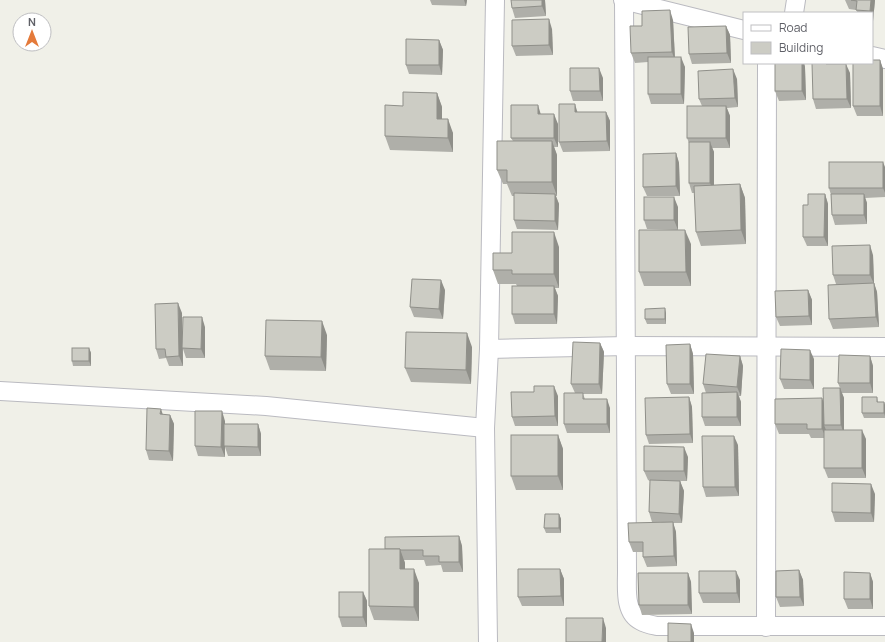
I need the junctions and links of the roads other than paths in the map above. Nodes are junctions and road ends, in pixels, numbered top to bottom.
1 (495, 0) edge
2 (624, 0) edge
3 (796, 0) edge
4 (794, 12) edge
5 (743, 30) edge
6 (873, 56) edge
7 (885, 59) edge
8 (767, 64) edge
9 (627, 346) junction
10 (885, 347) edge
11 (765, 348) junction
12 (489, 349) junction
13 (0, 392) edge
14 (485, 428) junction
15 (885, 626) edge
16 (766, 627) junction
17 (488, 642) edge

1 - 12 street
2 - 5 street
2 - 9 street
3 - 4 street
6 - 7 street
8 - 11 street
9 - 11 street
9 - 12 street
9 - 16 street
10 - 11 street
11 - 16 street
12 - 14 street
13 - 14 street
14 - 17 street
15 - 16 street

